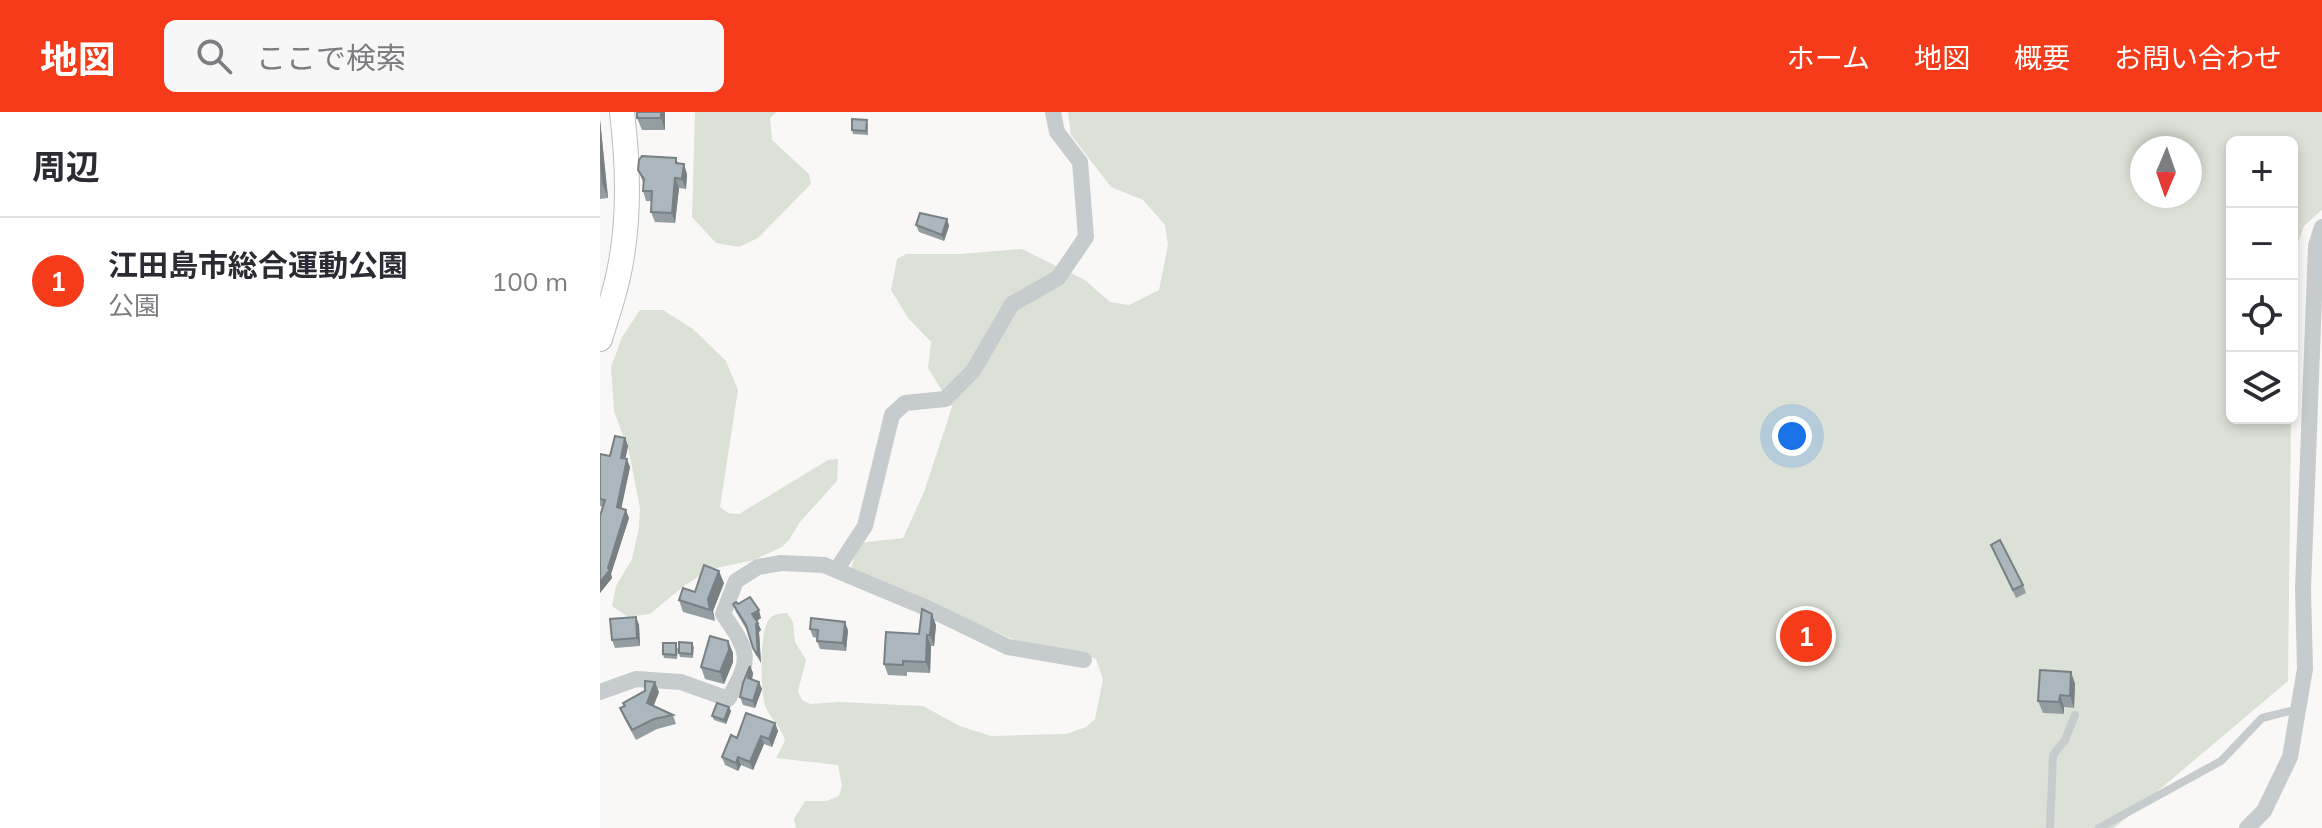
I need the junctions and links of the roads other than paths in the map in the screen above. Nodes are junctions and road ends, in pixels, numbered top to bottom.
1 (622, 112) edge
2 (1053, 112) edge
3 (2322, 227) edge
4 (600, 339) edge
5 (837, 569) junction
6 (1084, 660) dead end
7 (600, 692) edge
8 (2299, 709) junction
9 (2075, 715) dead end
10 (2050, 828) edge
11 (2099, 828) edge
12 (2247, 828) edge

1 - 4 main road
2 - 5 street
3 - 8 street
5 - 6 street
5 - 7 street
8 - 11 lane
8 - 12 street
9 - 10 lane

